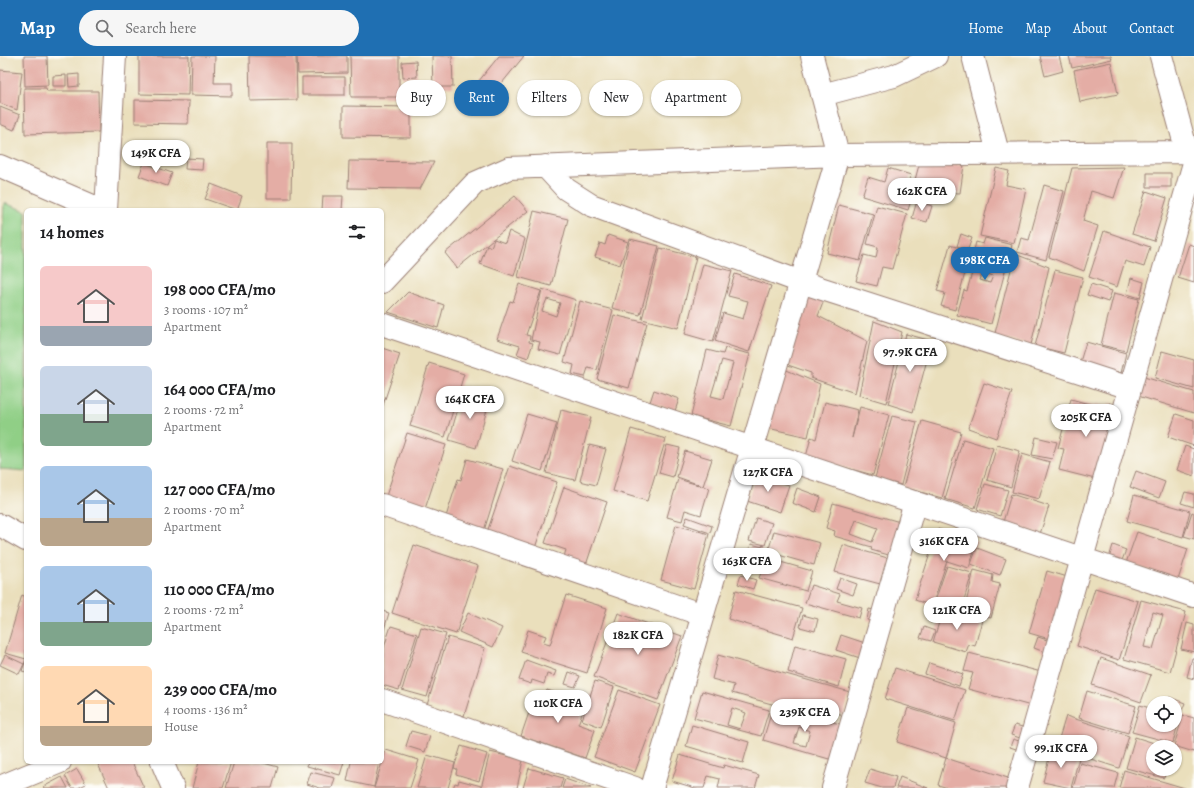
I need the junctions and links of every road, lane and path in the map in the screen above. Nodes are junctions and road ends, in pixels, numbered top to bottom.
1 (115, 56) edge
2 (812, 56) edge
3 (936, 56) edge
4 (973, 56) edge
5 (1161, 56) edge
6 (822, 95) junction
7 (998, 153) junction
8 (838, 155) junction
9 (1192, 155) edge
10 (0, 166) edge
11 (545, 166) junction
12 (97, 208) edge
13 (106, 208) edge
14 (384, 280) edge
15 (801, 282) junction
16 (384, 325) edge
17 (1130, 388) junction
18 (752, 448) junction
19 (915, 502) junction
20 (384, 506) edge
21 (0, 525) edge
22 (24, 539) edge
23 (1082, 558) junction
24 (1194, 596) edge
25 (703, 615) junction
26 (384, 701) edge
27 (55, 764) edge
28 (163, 764) edge
29 (0, 787) edge
30 (174, 788) edge
31 (635, 788) edge
32 (652, 788) edge
33 (833, 788) edge
34 (1016, 788) edge

1 - 13 street
2 - 6 street
3 - 6 street
4 - 7 street
5 - 9 street
6 - 8 street
7 - 8 street
7 - 9 street
8 - 11 street
8 - 15 street
9 - 17 street
10 - 12 street
11 - 14 street
11 - 15 street
15 - 17 street
15 - 18 street
16 - 18 street
17 - 23 street
18 - 19 street
18 - 25 street
19 - 23 street
19 - 33 street
20 - 25 street
21 - 22 street
23 - 24 street
23 - 34 street
25 - 32 street
26 - 31 street
27 - 29 street
28 - 30 street

